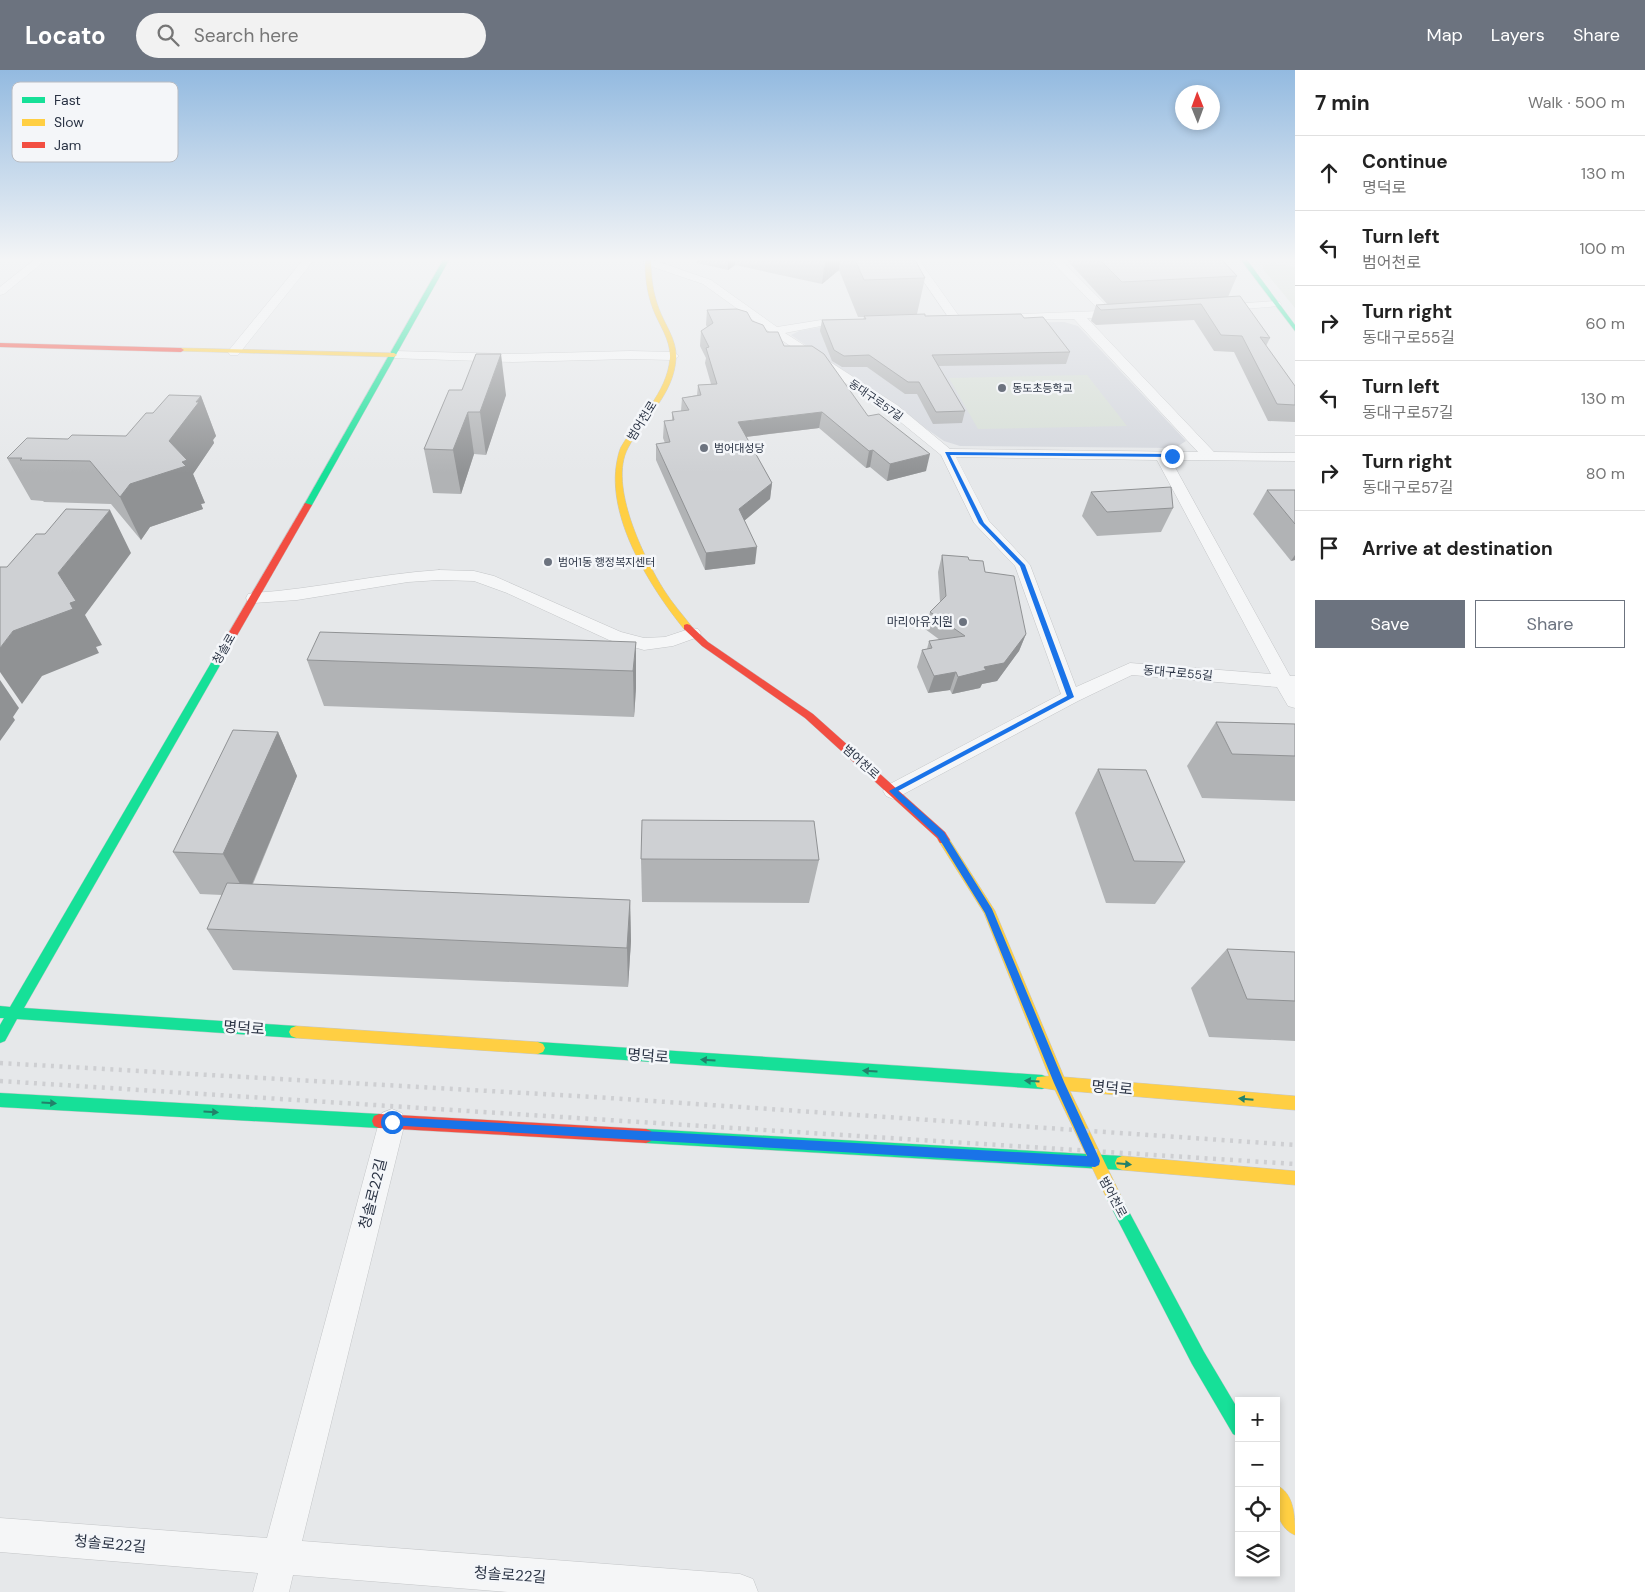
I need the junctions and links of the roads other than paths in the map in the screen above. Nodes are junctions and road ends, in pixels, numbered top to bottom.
1 (251, 331) edge
2 (407, 331) edge
3 (667, 331) edge
4 (775, 331) edge
5 (1092, 331) edge
6 (0, 345) edge
7 (234, 352) junction
8 (394, 355) junction
9 (673, 356) junction
10 (947, 453) junction
11 (1209, 455) junction
12 (1162, 456) junction
13 (1295, 456) edge
14 (254, 598) junction
15 (692, 633) junction
16 (1289, 682) edge
17 (1071, 697) junction
18 (1295, 702) edge
19 (893, 791) junction
20 (0, 1012) edge
21 (14, 1013) junction
22 (0, 1037) edge
23 (1059, 1083) junction
24 (0, 1100) edge
25 (1295, 1103) edge
26 (392, 1122) junction
27 (1095, 1161) junction
28 (1295, 1178) edge
29 (1235, 1421) edge
30 (1280, 1501) edge
31 (1295, 1526) edge
32 (0, 1535) edge
33 (281, 1557) junction
34 (270, 1592) edge
35 (740, 1592) edge

1 - 7 street
2 - 8 main road, 청솔로
3 - 9 main road, 범어천로
4 - 10 street, 동대구로57길
5 - 11 street
6 - 7 main road
7 - 8 main road
8 - 9 street
8 - 14 main road, 청솔로
9 - 15 main road, 범어천로
10 - 12 street
10 - 17 street, 동대구로57길
11 - 12 street
11 - 13 street
12 - 16 street
14 - 15 street
14 - 21 main road, 청솔로
15 - 19 main road, 범어천로
16 - 17 street, 동대구로55길
16 - 18 street
17 - 19 street, 동대구로55길
19 - 23 main road, 범어천로
20 - 21 main road, 명덕로
21 - 22 main road, 청솔로
23 -> 21 main road, 명덕로
25 -> 23 main road, 명덕로
23 - 27 main road, 범어천로
24 -> 26 main road
26 - 27 main road
26 - 33 street, 청솔로22길
27 -> 28 main road
27 - 29 main road, 범어천로
30 - 31 main road
32 - 33 street, 청솔로22길
33 - 34 street
33 - 35 street, 청솔로22길

